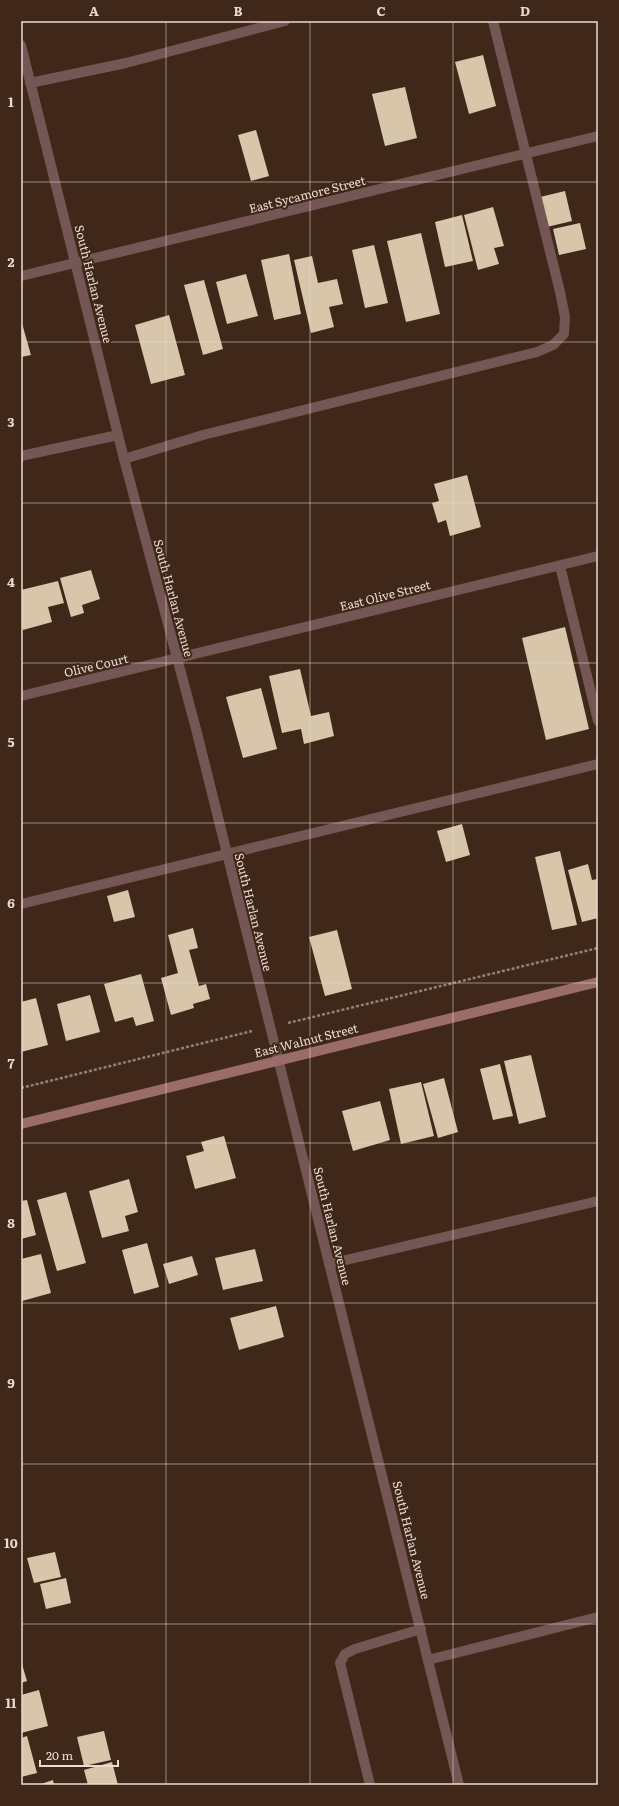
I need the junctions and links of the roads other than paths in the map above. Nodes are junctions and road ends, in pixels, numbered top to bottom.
1 (285, 21) edge
2 (493, 21) edge
3 (21, 46) edge
4 (24, 66) edge
5 (30, 83) junction
6 (598, 136) edge
7 (526, 154) junction
8 (76, 263) junction
9 (21, 276) edge
10 (118, 435) junction
11 (21, 456) edge
12 (124, 459) junction
13 (598, 556) edge
14 (560, 566) junction
15 (177, 659) junction
16 (21, 696) edge
17 (598, 721) edge
18 (598, 764) edge
19 (227, 854) junction
20 (21, 904) edge
21 (598, 982) edge
22 (278, 1061) junction
23 (21, 1124) edge
24 (598, 1201) edge
25 (329, 1264) junction
26 (598, 1616) edge
27 (420, 1629) junction
28 (428, 1660) junction
29 (370, 1785) edge
30 (459, 1785) edge

1 - 5 street
2 - 7 street
3 - 4 street, South Harlan Avenue
4 - 5 street, South Harlan Avenue
5 - 8 street, South Harlan Avenue
6 - 7 street, East Sycamore Street
7 - 8 street, East Sycamore Street
7 - 12 street
8 - 9 street, East Sycamore Street
8 - 10 street, South Harlan Avenue
10 - 11 street
10 - 12 street, South Harlan Avenue
12 - 15 street, South Harlan Avenue
13 - 14 street, East Olive Street
14 - 15 street, East Olive Street
14 - 17 street
15 - 16 street, Olive Court
15 - 19 street, South Harlan Avenue
18 - 19 street
19 - 20 street
19 - 22 street, South Harlan Avenue
21 - 22 street, East Walnut Street
22 - 23 street, East Walnut Street
22 - 25 street, South Harlan Avenue
24 - 25 street
25 - 27 street, South Harlan Avenue
26 - 28 street
27 - 28 street, South Harlan Avenue
27 - 29 street
28 - 30 street, South Harlan Avenue

